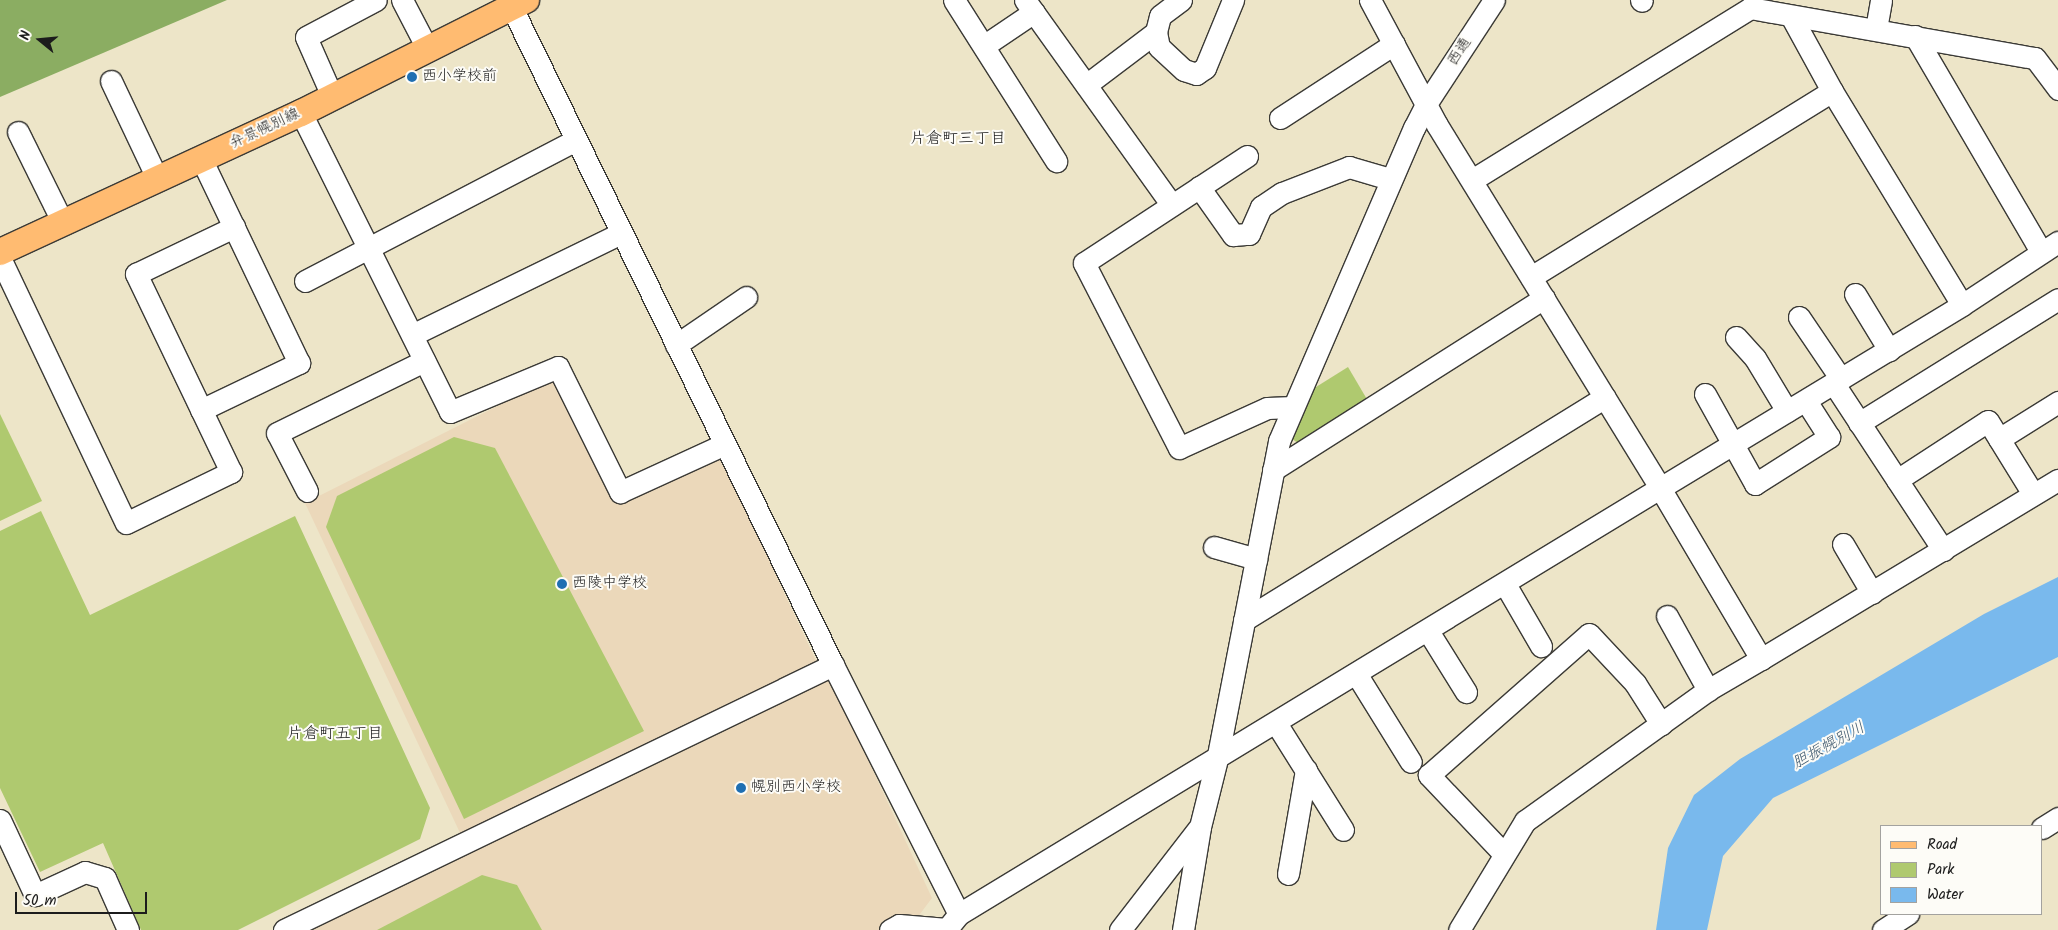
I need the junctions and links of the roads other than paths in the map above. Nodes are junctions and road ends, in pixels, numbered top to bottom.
1 (376, 0) edge
2 (402, 0) edge
3 (954, 0) edge
4 (1181, 0) edge
5 (1233, 0) edge
6 (1370, 0) edge
7 (1494, 0) edge
8 (1881, 0) edge
9 (519, 4) edge
10 (1030, 6) edge
11 (1791, 16) junction
12 (1876, 29) junction
13 (1156, 32) junction
14 (1915, 36) junction
15 (1394, 44) junction
16 (985, 45) junction
17 (427, 48) junction
18 (112, 81) dead end
19 (1086, 85) junction
20 (2058, 89) edge
21 (1832, 91) junction
22 (332, 96) junction
23 (1426, 104) junction
24 (301, 113) junction
25 (1280, 118) dead end
26 (18, 132) dead end
27 (576, 140) junction
28 (1247, 156) dead end
29 (201, 158) junction
30 (1056, 161) dead end
31 (158, 178) junction
32 (1390, 179) junction
33 (1472, 180) junction
34 (1199, 187) junction
35 (1172, 205) junction
36 (63, 223) junction
37 (234, 227) junction
38 (622, 233) junction
39 (368, 246) junction
40 (2050, 247) edge
41 (0, 252) edge
42 (0, 258) edge
43 (1531, 277) junction
44 (305, 281) dead end
45 (1855, 294) dead end
46 (746, 297) dead end
47 (1544, 298) junction
48 (2058, 299) edge
49 (1962, 305) junction
50 (1799, 317) dead end
51 (412, 335) junction
52 (1736, 337) dead end
53 (676, 345) junction
54 (1889, 350) junction
55 (424, 361) junction
56 (1838, 382) junction
57 (1705, 394) dead end
58 (1604, 397) junction
59 (1806, 401) junction
60 (2058, 402) edge
61 (1292, 407) junction
62 (201, 410) junction
63 (1787, 411) junction
64 (1860, 423) junction
65 (1999, 439) junction
66 (725, 444) junction
67 (1732, 444) junction
68 (1273, 470) junction
69 (1897, 480) junction
70 (2058, 480) edge
71 (1660, 488) junction
72 (307, 491) dead end
73 (2033, 494) junction
74 (1843, 544) dead end
75 (1214, 547) dead end
76 (1943, 550) junction
77 (1256, 559) junction
78 (1505, 584) junction
79 (1872, 593) junction
80 (1667, 616) dead end
81 (1244, 620) junction
82 (1428, 631) junction
83 (1541, 646) dead end
84 (1761, 659) junction
85 (833, 665) junction
86 (1357, 675) junction
87 (1708, 690) junction
88 (1466, 692) dead end
89 (1276, 723) junction
90 (1661, 724) junction
91 (1218, 755) junction
92 (1411, 762) dead end
93 (1306, 770) junction
94 (2058, 818) edge
95 (0, 820) edge
96 (1200, 827) junction
97 (2043, 827) edge
98 (1343, 830) dead end
99 (1503, 853) junction
100 (1288, 874) dead end
101 (1906, 915) edge
102 (951, 924) edge
103 (128, 930) edge
104 (284, 930) edge
105 (890, 930) edge
106 (1120, 930) edge
107 (1183, 930) edge
108 (1459, 930) edge
109 (1883, 930) edge

1 - 22 street
2 - 17 street
3 - 16 street
4 - 13 street
5 - 13 street
6 - 15 street
7 - 23 street, 西通
8 - 12 street
9 - 17 main road, 弁景幌別線
9 - 27 street
10 - 16 street
10 - 19 street
11 - 12 street
11 - 21 street
11 - 33 street
12 - 14 street
13 - 19 street
14 - 20 street
14 - 40 street
15 - 23 street
15 - 25 street
16 - 30 street
17 - 22 main road, 弁景幌別線
18 - 31 street
19 - 35 street
21 - 43 street
21 - 49 street
22 - 24 main road, 弁景幌別線
23 - 32 street, 西通
23 - 33 street
24 - 29 main road, 弁景幌別線
24 - 39 street
26 - 36 street
27 - 38 street
27 - 39 street
28 - 34 street
29 - 31 main road, 弁景幌別線
29 - 37 street
31 - 36 main road, 弁景幌別線
32 - 34 street
32 - 61 street, 西通
33 - 43 street
34 - 35 street
35 - 61 street
36 - 41 main road, 弁景幌別線
37 - 62 street
37 - 62 street
38 - 51 street
38 - 53 street
39 - 44 street
39 - 51 street
40 - 49 street
42 - 62 street
43 - 47 street
45 - 54 street
46 - 53 street
47 - 58 street
47 - 68 street
48 - 64 street
49 - 54 street
50 - 56 street
51 - 55 street
52 - 63 street
53 - 66 street
54 - 56 street
55 - 66 street
55 - 72 street
56 - 59 street
56 - 64 street
57 - 67 street
58 - 71 street
58 - 81 street
59 - 63 street
59 - 67 street
60 - 65 street
61 - 68 street, 西通
63 - 67 street
64 - 69 street
65 - 69 street
65 - 73 street
66 - 85 street
67 - 71 street
68 - 77 street, 西通
69 - 76 street
70 - 73 street
71 - 78 street
71 - 84 street
73 - 76 street
74 - 79 street
75 - 77 street
76 - 79 street
77 - 81 street, 西通
78 - 82 street
78 - 83 street
79 - 84 street
80 - 87 street
81 - 91 street, 西通
82 - 86 street
82 - 88 street
84 - 87 street
85 - 102 street
85 - 104 street
86 - 89 street
86 - 92 street
87 - 90 street
89 - 91 street
89 - 93 street
90 - 99 street
90 - 99 street
91 - 96 street, 西通
91 - 102 street
93 - 98 street
93 - 100 street
94 - 97 street
95 - 103 street
96 - 106 street
96 - 107 street, 西通
99 - 108 street
101 - 109 street
102 - 105 street

